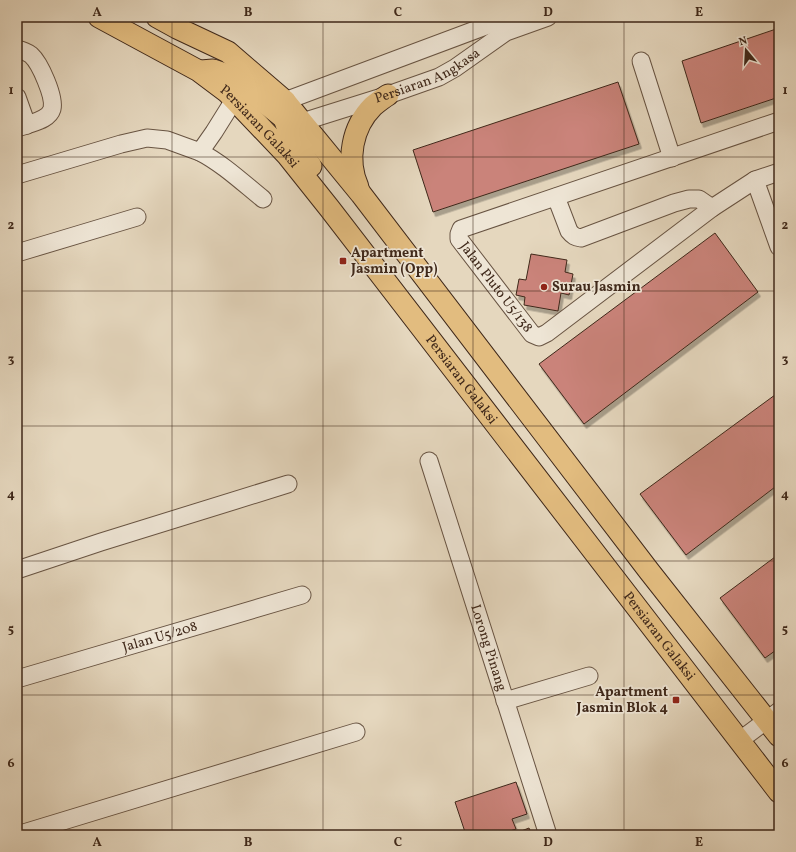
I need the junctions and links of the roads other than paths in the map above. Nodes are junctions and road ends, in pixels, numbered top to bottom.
1 (99, 17) edge
2 (157, 17) edge
3 (510, 17) edge
4 (548, 17) edge
5 (17, 49) edge
6 (641, 60) dead end
7 (199, 71) junction
8 (388, 95) junction
9 (17, 97) edge
10 (234, 100) junction
11 (291, 114) junction
12 (779, 122) edge
13 (22, 127) edge
14 (200, 152) junction
15 (672, 158) junction
16 (779, 172) edge
17 (17, 175) edge
18 (755, 180) junction
19 (361, 194) junction
20 (556, 197) junction
21 (263, 199) dead end
22 (712, 208) junction
23 (330, 209) junction
24 (137, 217) dead end
25 (779, 247) edge
26 (17, 253) edge
27 (429, 461) dead end
28 (288, 484) dead end
29 (17, 570) edge
30 (302, 595) dead end
31 (589, 676) dead end
32 (17, 679) edge
33 (505, 701) junction
34 (775, 722) edge
35 (356, 732) dead end
36 (740, 740) junction
37 (779, 792) edge
38 (17, 835) edge
39 (548, 835) edge

1 - 7 main road, Persiaran Galaksi
2 - 11 main road
3 - 11 street, Persiaran Angkasa
4 - 8 street, Persiaran Angkasa
5 - 13 street
6 - 15 street
7 - 10 main road, Persiaran Galaksi
7 - 11 main road
8 - 11 street, Persiaran Angkasa
8 - 19 main road
9 - 13 street
10 - 14 street
10 - 23 main road, Persiaran Galaksi
11 - 19 main road
11 - 23 main road
12 - 15 street, Jalan Pluto U5/138
14 - 17 street
14 - 21 street
15 - 20 street, Jalan Pluto U5/138
16 - 18 street, Jalan Pluto U5/138
18 - 22 street, Jalan Pluto U5/138
18 - 25 street
19 - 34 main road
20 - 22 street
20 - 22 street, Jalan Pluto U5/138
23 - 36 main road, Persiaran Galaksi
24 - 26 street
27 - 33 street, Lorong Pinang
28 - 29 street
30 - 32 street, Jalan U5/208
31 - 33 street
33 - 39 street, Lorong Pinang
34 - 36 street
35 - 38 street
36 - 37 main road, Persiaran Galaksi

